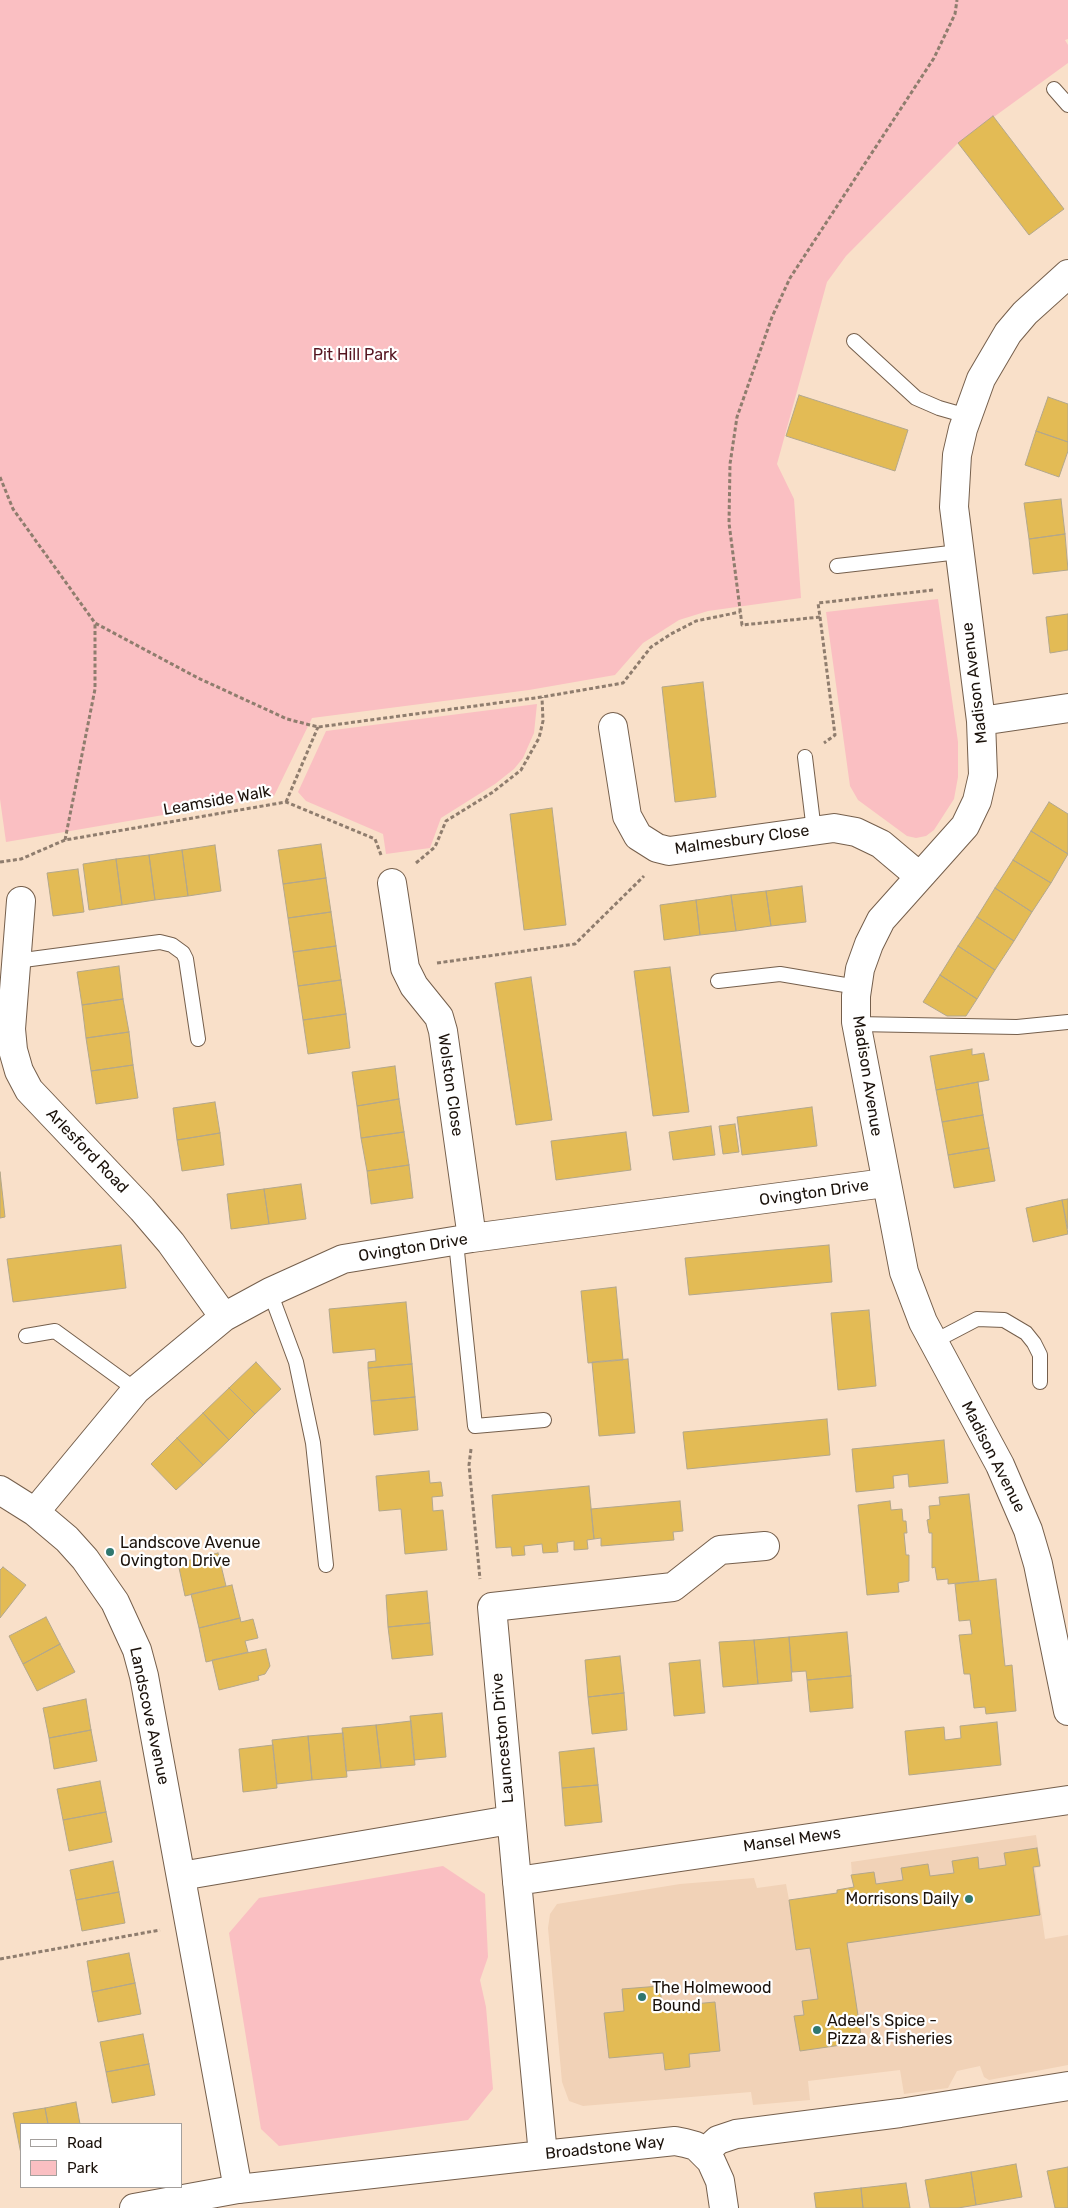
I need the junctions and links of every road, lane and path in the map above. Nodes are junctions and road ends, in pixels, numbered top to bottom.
1 (956, 0) edge
2 (1054, 89) dead end
3 (1068, 105) edge
4 (1068, 274) edge
5 (854, 341) dead end
6 (967, 416) junction
7 (0, 477) edge
8 (959, 552) junction
9 (837, 566) dead end
10 (964, 586) junction
11 (740, 612) junction
12 (820, 617) junction
13 (95, 623) junction
14 (542, 697) junction
15 (1068, 708) edge
16 (981, 721) junction
17 (318, 727) junction
18 (613, 727) dead end
19 (806, 757) joint
20 (286, 802) junction
21 (814, 830) junction
22 (65, 840) junction
23 (669, 850) junction
24 (0, 862) edge
25 (919, 876) junction
26 (392, 883) junction
27 (20, 900) dead end
28 (12, 944) edge
29 (405, 968) junction
30 (718, 980) dead end
31 (858, 987) junction
32 (1068, 1022) edge
33 (856, 1024) junction
34 (198, 1039) dead end
35 (885, 1183) junction
36 (464, 1240) junction
37 (270, 1292) junction
38 (224, 1317) junction
39 (26, 1336) dead end
40 (933, 1342) junction
41 (1040, 1382) dead end
42 (136, 1390) junction
43 (544, 1420) dead end
44 (475, 1426) junction
45 (0, 1490) edge
46 (35, 1512) junction
47 (765, 1546) dead end
48 (326, 1565) dead end
49 (492, 1607) junction
50 (1068, 1711) edge
51 (1068, 1800) edge
52 (510, 1820) junction
53 (181, 1876) junction
54 (517, 1881) junction
55 (190, 1924) junction
56 (0, 1959) edge
57 (1068, 2086) edge
58 (704, 2153) junction
59 (543, 2155) junction
60 (238, 2189) junction
61 (134, 2208) edge
62 (724, 2208) edge

1 - 11 path
2 - 3 lane
4 - 6 street, Madison Avenue
5 - 6 lane
6 - 8 street, Madison Avenue
7 - 13 path
8 - 9 lane
8 - 10 street, Madison Avenue
10 - 12 path
10 - 16 street, Madison Avenue
11 - 12 path
11 - 14 path
12 - 19 path
13 - 17 path
13 - 22 path
14 - 17 path
14 - 26 path
15 - 16 street
16 - 25 street, Madison Avenue
17 - 20 path
18 - 23 street, Malmesbury Close
19 - 21 lane
20 - 22 path, Leamside Walk
20 - 26 path, Leamside Walk
21 - 23 street, Malmesbury Close
21 - 25 street, Malmesbury Close
22 - 24 path, Leamside Walk
23 - 29 path
25 - 31 street, Madison Avenue
26 - 29 street, Wolston Close
27 - 28 street, Arlesford Road
28 - 34 lane
28 - 38 street, Arlesford Road
29 - 36 street, Wolston Close
30 - 31 lane
31 - 33 street, Madison Avenue
32 - 33 lane
33 - 35 street, Madison Avenue
35 - 36 street, Ovington Drive
35 - 40 street, Madison Avenue
36 - 37 street, Ovington Drive
36 - 44 lane
37 - 38 street, Ovington Drive
37 - 48 lane
38 - 42 street, Ovington Drive
39 - 42 lane
40 - 41 lane
40 - 50 street, Madison Avenue
42 - 46 street, Ovington Drive
43 - 44 lane
44 - 49 path
45 - 46 street, Landscove Avenue
46 - 53 street, Landscove Avenue
47 - 49 street
49 - 52 street, Launceston Drive
51 - 54 street, Mansel Mews
52 - 53 street
52 - 54 street, Launceston Drive
53 - 55 street, Landscove Avenue
54 - 59 street, Launceston Drive
55 - 56 path
55 - 60 street, Landscove Avenue
57 - 58 street
58 - 59 street, Broadstone Way
58 - 62 street
59 - 60 street, Broadstone Way
60 - 61 street, Broadstone Way

